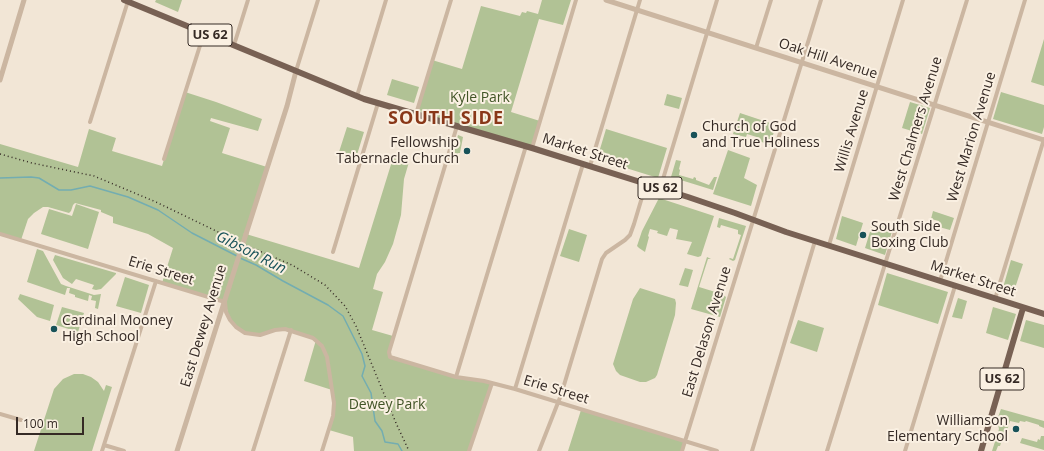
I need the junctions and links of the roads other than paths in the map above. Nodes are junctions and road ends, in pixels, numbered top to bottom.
1 (24, 0) edge
2 (248, 0) edge
3 (318, 0) edge
4 (386, 0) edge
5 (451, 0) edge
6 (576, 0) edge
7 (606, 0) edge
8 (640, 0) edge
9 (717, 0) edge
10 (771, 0) edge
11 (820, 0) edge
12 (904, 0) edge
13 (967, 0) edge
14 (1025, 0) edge
15 (126, 1) edge
16 (637, 10) junction
17 (204, 33) junction
18 (707, 33) junction
19 (234, 45) junction
20 (756, 48) junction
21 (801, 63) junction
22 (296, 71) junction
23 (0, 80) edge
24 (877, 87) junction
25 (357, 96) junction
26 (378, 103) junction
27 (935, 105) junction
28 (416, 114) junction
29 (90, 122) dead end
30 (988, 122) junction
31 (457, 126) junction
32 (1044, 139) edge
33 (529, 147) junction
34 (164, 159) dead end
35 (583, 164) junction
36 (590, 166) junction
37 (646, 184) junction
38 (660, 189) junction
39 (753, 219) junction
40 (0, 234) edge
41 (815, 241) junction
42 (829, 245) junction
43 (333, 252) dead end
44 (886, 264) junction
45 (156, 281) junction
46 (940, 281) junction
47 (955, 286) junction
48 (995, 299) junction
49 (225, 302) junction
50 (1023, 308) junction
51 (1044, 314) edge
52 (291, 330) junction
53 (456, 377) junction
54 (492, 383) junction
55 (515, 389) junction
56 (558, 403) junction
57 (0, 414) edge
58 (21, 420) dead end
59 (685, 441) junction
60 (104, 445) junction
61 (102, 451) edge
62 (124, 451) edge
63 (177, 451) edge
64 (252, 451) edge
65 (322, 451) edge
66 (469, 451) edge
67 (539, 451) edge
68 (682, 451) edge
69 (717, 451) edge
70 (752, 451) edge
71 (828, 451) edge
72 (905, 451) edge
73 (981, 451) edge

1 - 23 street
2 - 19 street
3 - 22 street
4 - 25 street
5 - 28 street
6 - 33 street
7 - 16 street, Oak Hill Avenue
8 - 16 street
9 - 18 street
10 - 20 street
11 - 21 street, East Delason Avenue
12 - 24 street, Willis Avenue
13 - 27 street, West Chalmers Avenue
14 - 30 street, West Marion Avenue
15 - 17 main road, Market Street / US 62
15 - 29 street
16 - 18 street, Oak Hill Avenue
16 - 36 street
17 - 19 main road, Market Street / US 62
17 - 34 street
18 - 20 street, Oak Hill Avenue
18 - 38 street
19 - 22 main road, Market Street / US 62
20 - 21 street, Oak Hill Avenue
21 - 24 street, Oak Hill Avenue
21 - 39 street, East Delason Avenue
22 - 25 main road, Market Street / US 62
22 - 49 street, East Dewey Avenue, bridge
24 - 27 street, Oak Hill Avenue
24 - 42 street, Willis Avenue
25 - 26 main road, Market Street / US 62
26 - 28 main road, Market Street / US 62
26 - 43 street
27 - 30 street, Oak Hill Avenue
27 - 44 street, West Chalmers Avenue
28 - 31 main road, Market Street / US 62
30 - 32 street, Oak Hill Avenue
30 - 46 street, West Marion Avenue
31 - 33 main road, Market Street / US 62
31 - 53 street, Erie Street
32 - 48 street
33 - 35 main road, Market Street / US 62
33 - 53 street
35 - 36 main road, Market Street / US 62
35 - 55 street
36 - 37 main road, Market Street / US 62
37 - 38 main road, Market Street / US 62
37 - 56 street
38 - 39 main road, Market Street / US 62
39 - 41 main road, Market Street / US 62
39 - 59 street, East Delason Avenue
40 - 45 street, Erie Street
41 - 42 main road, Market Street / US 62
41 - 70 street
42 - 44 main road, Market Street / US 62
44 - 46 main road, Market Street / US 62
44 - 71 street, West Chalmers Avenue
45 - 49 street, Erie Street
45 - 60 street
46 - 47 main road, Market Street / US 62
47 - 48 main road, Market Street / US 62
47 - 72 street
48 - 50 main road, Market Street / US 62
49 - 52 street
49 - 63 street, East Dewey Avenue
50 - 51 main road, Market Street
50 - 73 main road, US 62
52 - 64 street
52 - 65 street
53 - 54 street, Erie Street
54 - 55 street, Erie Street
54 - 66 street
55 - 56 street, Erie Street
56 - 59 street, Erie Street
56 - 67 street
57 - 58 street
59 - 68 street, East Delason Avenue
59 - 69 street, Erie Street
60 - 61 street
60 - 62 street

